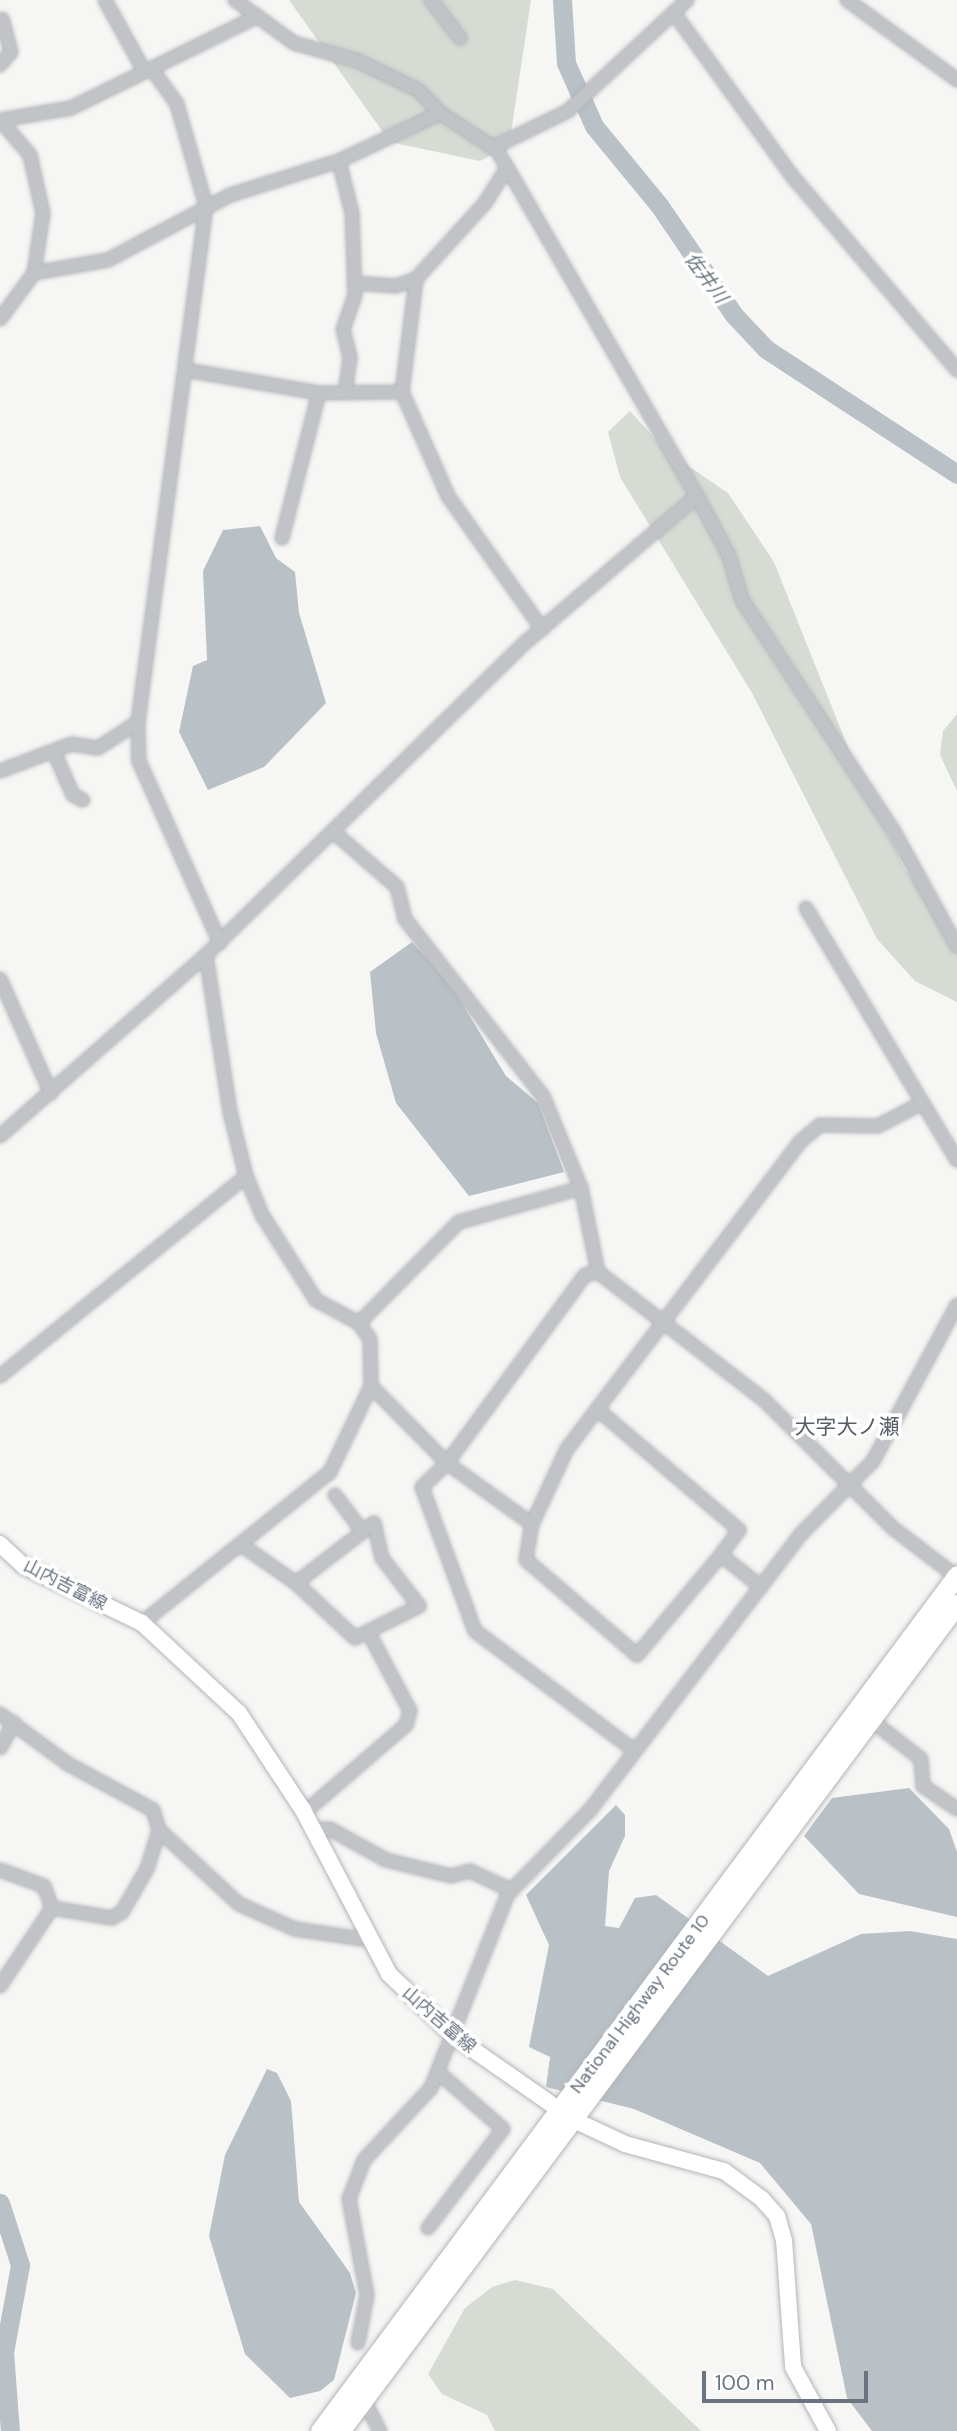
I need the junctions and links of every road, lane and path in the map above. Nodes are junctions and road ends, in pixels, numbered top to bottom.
1 (105, 0) edge
2 (236, 0) edge
3 (431, 0) edge
4 (687, 0) edge
5 (847, 0) edge
6 (672, 15) junction
7 (258, 16) junction
8 (2, 19) dead end
9 (460, 38) dead end
10 (0, 65) edge
11 (148, 70) junction
12 (957, 80) edge
13 (440, 113) junction
14 (1, 120) edge
15 (494, 147) junction
16 (339, 161) junction
17 (507, 167) junction
18 (206, 206) junction
19 (34, 273) junction
20 (416, 279) junction
21 (354, 283) junction
22 (0, 319) edge
23 (186, 370) junction
24 (957, 370) edge
25 (319, 393) junction
26 (345, 393) junction
27 (402, 393) junction
28 (697, 496) junction
29 (282, 538) dead end
30 (542, 629) junction
31 (138, 722) junction
32 (54, 752) junction
33 (0, 771) edge
34 (83, 800) dead end
35 (335, 834) junction
36 (806, 908) dead end
37 (220, 943) junction
38 (957, 946) edge
39 (206, 956) junction
40 (0, 979) edge
41 (51, 1093) junction
42 (922, 1103) junction
43 (0, 1136) edge
44 (957, 1160) edge
45 (246, 1175) junction
46 (581, 1188) junction
47 (598, 1272) junction
48 (957, 1305) edge
49 (665, 1319) junction
50 (359, 1323) junction
51 (0, 1376) edge
52 (371, 1386) junction
53 (597, 1409) junction
54 (447, 1463) junction
55 (848, 1482) junction
56 (335, 1495) dead end
57 (532, 1524) junction
58 (363, 1532) junction
59 (0, 1544) edge
60 (240, 1544) junction
61 (721, 1555) junction
62 (957, 1576) edge
63 (296, 1583) junction
64 (761, 1587) junction
65 (957, 1604) edge
66 (142, 1623) junction
67 (370, 1635) junction
68 (0, 1714) edge
69 (872, 1720) junction
70 (14, 1723) junction
71 (0, 1748) edge
72 (635, 1751) junction
73 (957, 1809) edge
74 (304, 1813) junction
75 (159, 1830) junction
76 (313, 1830) junction
77 (0, 1870) edge
78 (511, 1891) junction
79 (52, 1908) junction
80 (710, 1926) junction
81 (369, 1940) junction
82 (0, 1986) edge
83 (455, 2038) junction
84 (438, 2072) junction
85 (571, 2111) junction
86 (428, 2228) dead end
87 (358, 2343) dead end
88 (364, 2400) junction
89 (320, 2431) edge
90 (340, 2431) edge
91 (380, 2431) edge
92 (828, 2431) edge

1 - 11 street
2 - 7 street
3 - 9 street
4 - 6 street
5 - 12 street
6 - 15 street
6 - 24 street
7 - 11 street
7 - 13 street
8 - 10 street
11 - 14 street
11 - 18 street
13 - 15 street
13 - 16 street
14 - 19 street
15 - 17 street
16 - 18 street
16 - 21 street
17 - 20 street
17 - 28 street
18 - 19 street
18 - 23 street
19 - 22 street
20 - 21 street
20 - 27 street
21 - 26 street
23 - 25 street
23 - 31 street
25 - 26 street
25 - 29 street
26 - 27 street
27 - 30 street
28 - 30 street
28 - 38 street
30 - 35 street
31 - 32 street
31 - 37 street
32 - 33 street
32 - 34 street
35 - 37 street
35 - 46 street
36 - 42 street
37 - 39 street
39 - 41 street
39 - 45 street
40 - 41 street
41 - 43 street
42 - 44 street
42 - 49 street
45 - 50 street
45 - 51 street
46 - 47 street
46 - 50 street
47 - 49 street
47 - 54 street
48 - 55 street
49 - 53 street
49 - 55 street
50 - 52 street
52 - 54 street
52 - 60 street
53 - 57 street
53 - 61 street
54 - 57 street
54 - 72 street
55 - 62 street
55 - 64 street
56 - 58 street
57 - 61 street
58 - 63 street
58 - 67 street
59 - 66 main road, 山内吉富線
60 - 63 street
60 - 66 street
61 - 64 street
62 - 80 highway, National Highway Route 10
63 - 67 street
64 - 72 street
65 - 69 highway, National Highway Route 10
66 - 74 main road, 山内吉富線
67 - 74 street
68 - 70 street
69 - 73 street
69 - 80 highway, National Highway Route 10
70 - 71 street
70 - 75 street
72 - 78 street
74 - 76 main road, 山内吉富線
75 - 79 street
75 - 81 street
76 - 78 street
76 - 81 main road, 山内吉富線
77 - 79 street
78 - 83 street
79 - 82 street
80 - 85 highway, National Highway Route 10
81 - 83 main road, 山内吉富線
83 - 84 street
83 - 85 main road, 山内吉富線
84 - 86 street
84 - 87 street
85 - 88 highway, National Highway Route 10
85 - 89 highway, National Highway Route 10
85 - 92 main road, 山内吉富線
88 - 90 highway, National Highway Route 10
88 - 91 street

